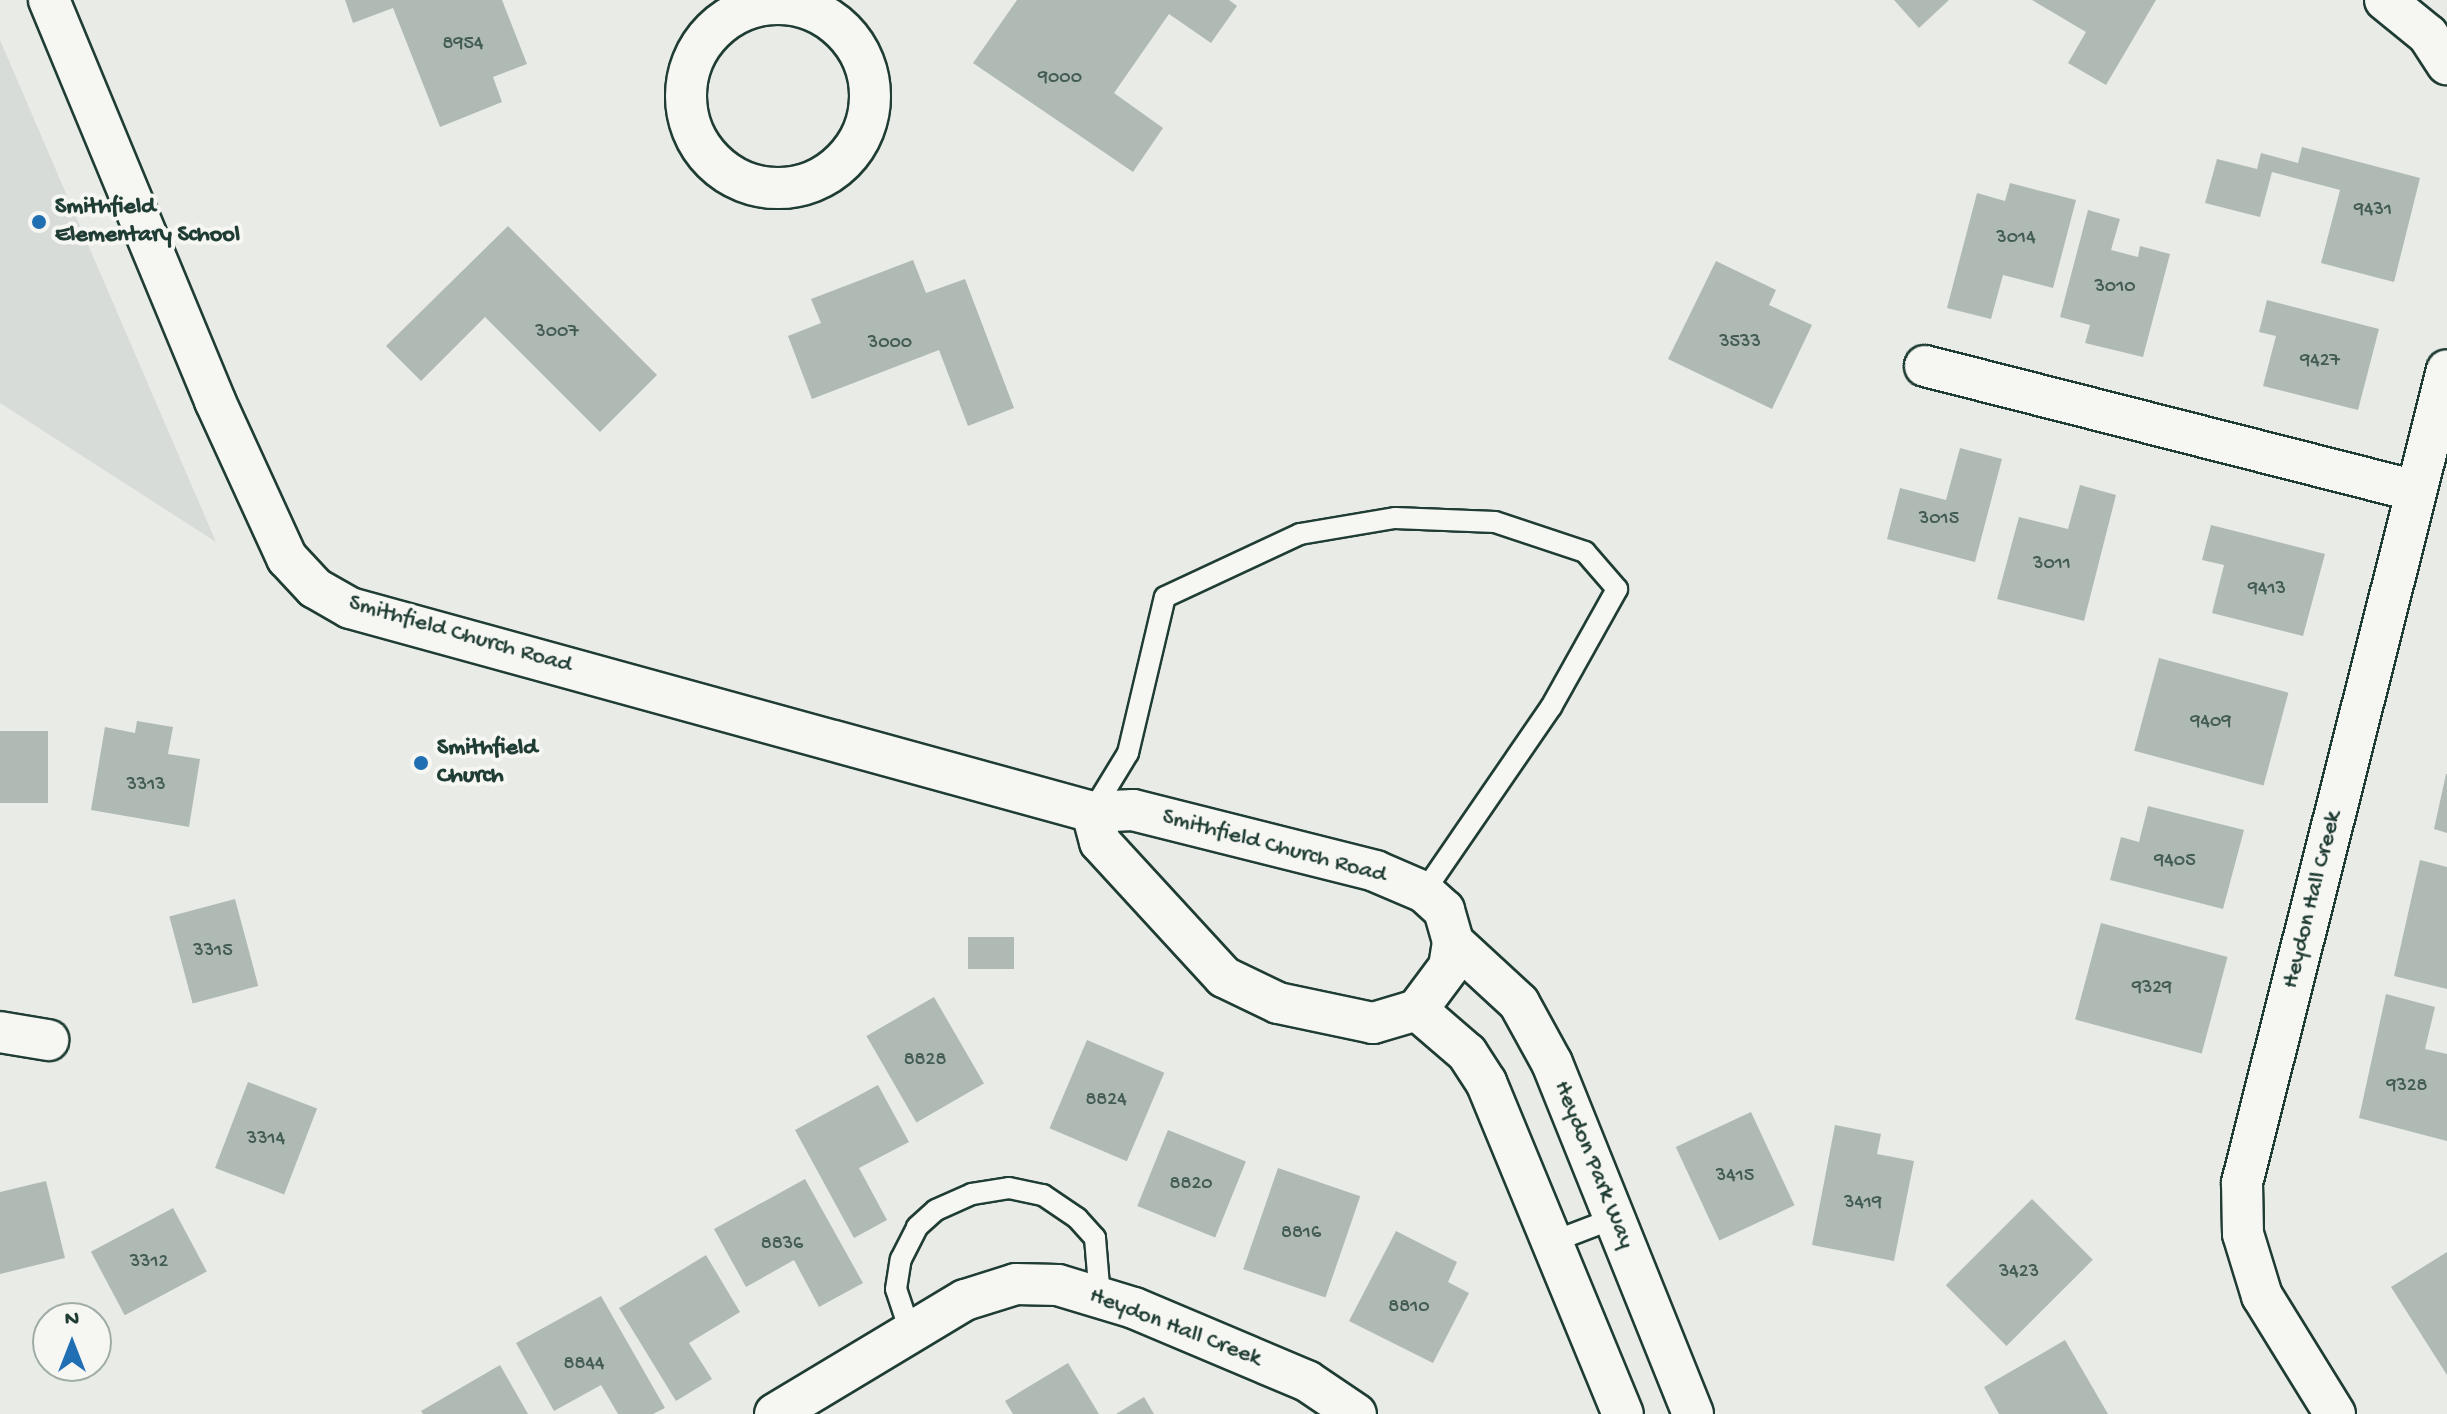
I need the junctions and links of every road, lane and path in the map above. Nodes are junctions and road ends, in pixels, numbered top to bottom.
1 (49, 0) edge
2 (2385, 0) edge
3 (779, 1) edge
4 (2447, 64) edge
5 (1925, 366) dead end
6 (2447, 370) edge
7 (2416, 491) junction
8 (1092, 812) junction
9 (1424, 892) junction
10 (1453, 942) junction
11 (1417, 1010) junction
12 (0, 1032) edge
13 (48, 1040) dead end
14 (1615, 1218) junction
15 (1552, 1242) junction
16 (1100, 1298) junction
17 (910, 1331) junction
18 (775, 1414) edge
19 (1356, 1414) edge
20 (1623, 1414) edge
21 (1693, 1414) edge
22 (2335, 1414) edge

1 - 8 street, Smithfield Church Road
2 - 4 street
3 - 3 street
5 - 7 street
6 - 7 street, Heydon Hall Creek
7 - 22 street, Heydon Hall Creek
8 - 9 street, Smithfield Church Road
8 - 9 lane
8 - 11 street
9 - 10 street, Smithfield Church Road
10 - 11 street
10 - 14 street, Heydon Park Way
11 - 15 street
12 - 13 street
14 - 15 lane
14 - 21 street, Heydon Park Way
15 - 20 street
16 - 17 street, Heydon Hall Creek
16 - 17 lane
16 - 19 street, Heydon Hall Creek
17 - 18 street, Heydon Hall Creek

